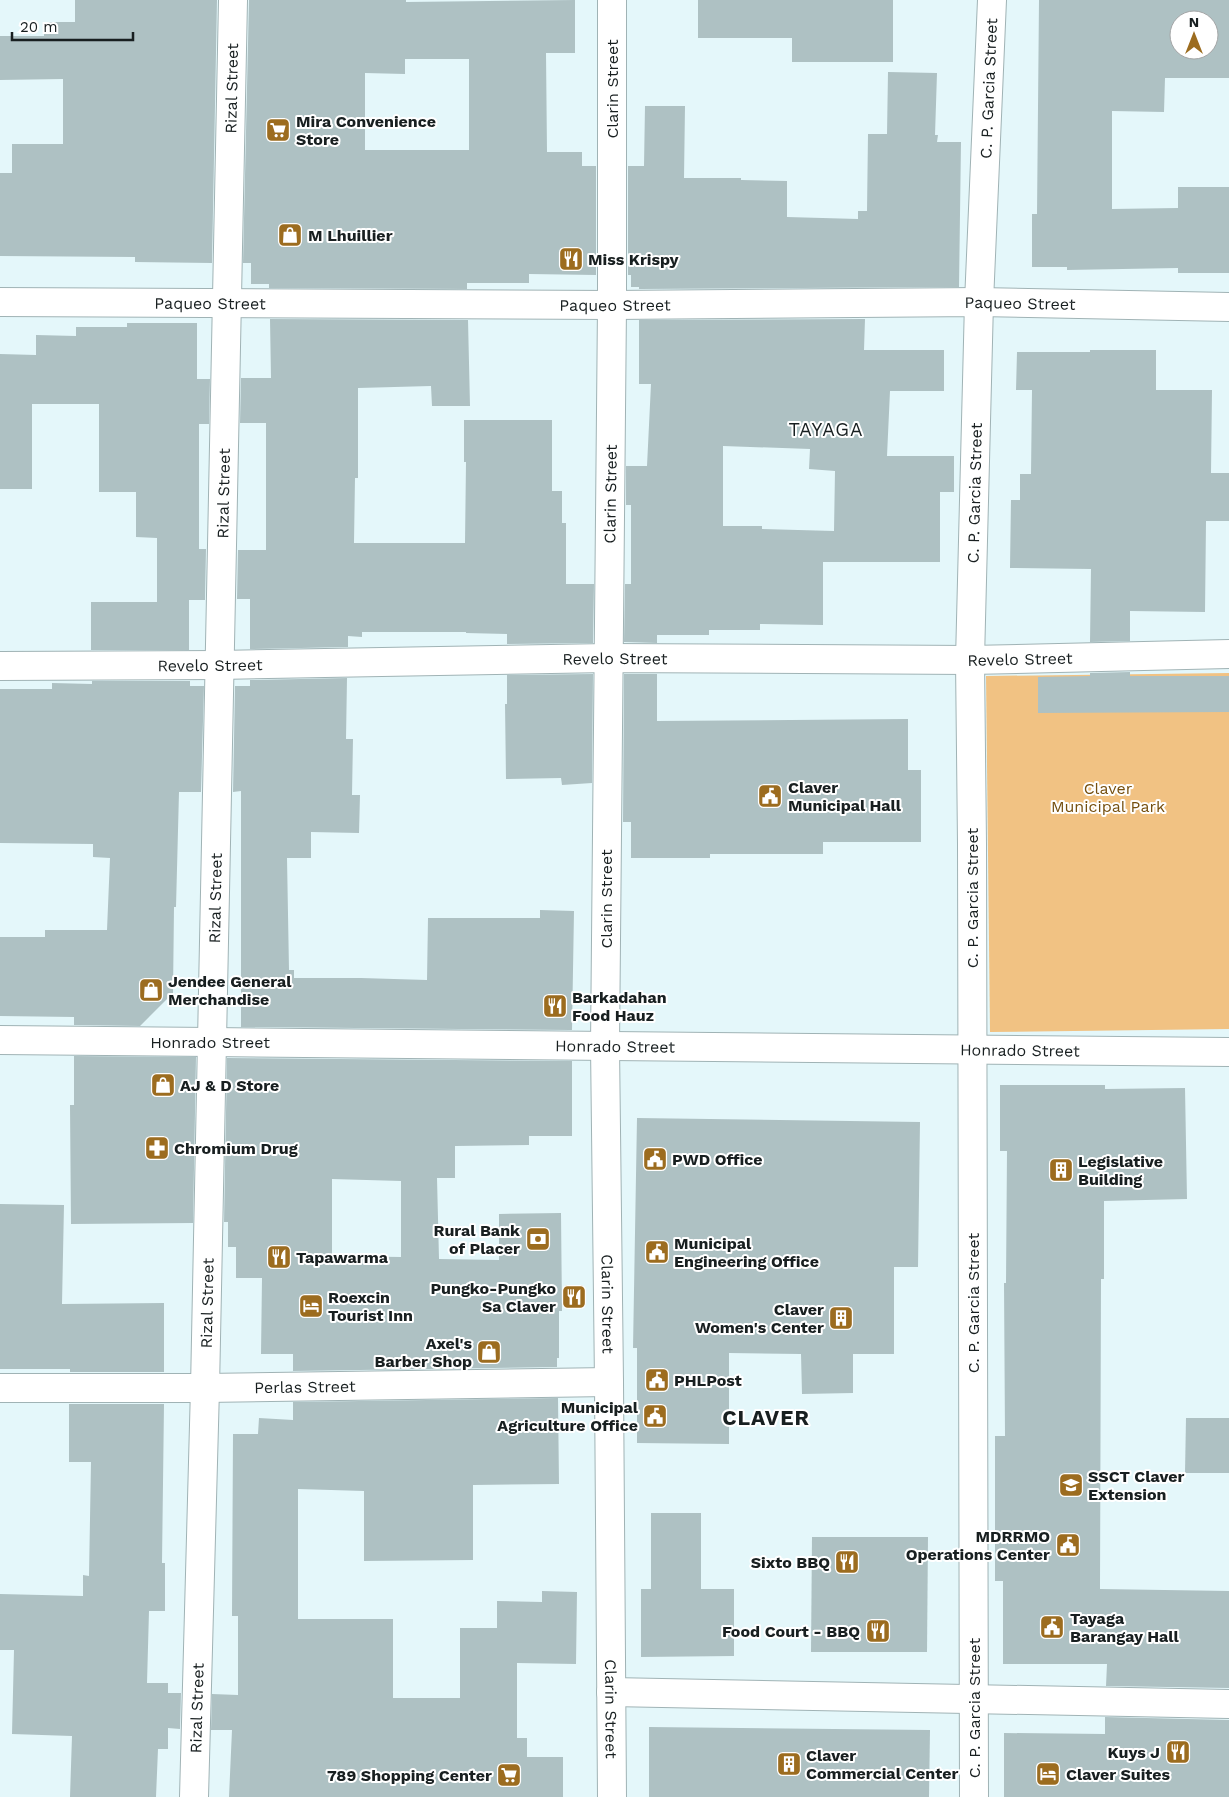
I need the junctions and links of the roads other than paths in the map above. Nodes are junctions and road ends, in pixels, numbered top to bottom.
1 (233, 0) edge
2 (612, 0) edge
3 (992, 0) edge
4 (0, 302) edge
5 (979, 302) junction
6 (227, 303) junction
7 (612, 305) junction
8 (1229, 307) edge
9 (1229, 654) edge
10 (608, 658) junction
11 (970, 660) junction
12 (219, 665) junction
13 (0, 666) edge
14 (0, 1040) edge
15 (211, 1042) junction
16 (605, 1046) junction
17 (973, 1049) junction
18 (1229, 1052) edge
19 (610, 1382) junction
20 (0, 1388) edge
21 (204, 1388) junction
22 (611, 1692) junction
23 (974, 1699) junction
24 (1229, 1704) edge
25 (194, 1797) edge
26 (612, 1797) edge
27 (974, 1797) edge

1 - 6 street, Rizal Street
2 - 7 street, Clarin Street
3 - 5 street, C. P. Garcia Street
4 - 6 street, Paqueo Street
5 - 7 street, Paqueo Street
5 - 8 street, Paqueo Street
5 - 11 street, C. P. Garcia Street
6 - 7 street, Paqueo Street
6 - 12 street, Rizal Street
7 - 10 street, Clarin Street
9 - 11 street, Revelo Street
10 - 11 street, Revelo Street
10 - 12 street, Revelo Street
10 - 16 street, Clarin Street
11 - 17 street, C. P. Garcia Street
12 - 13 street, Revelo Street
12 - 15 street, Rizal Street
14 - 15 street, Honrado Street
15 - 16 street, Honrado Street
15 - 21 street, Rizal Street
16 - 17 street, Honrado Street
16 - 19 street, Clarin Street
17 - 18 street, Honrado Street
17 - 23 street, C. P. Garcia Street
19 - 21 street, Perlas Street
19 - 22 street, Clarin Street
20 - 21 street, Perlas Street
21 - 25 street, Rizal Street
22 - 23 street
22 - 26 street, Clarin Street
23 - 24 street
23 - 27 street, C. P. Garcia Street

